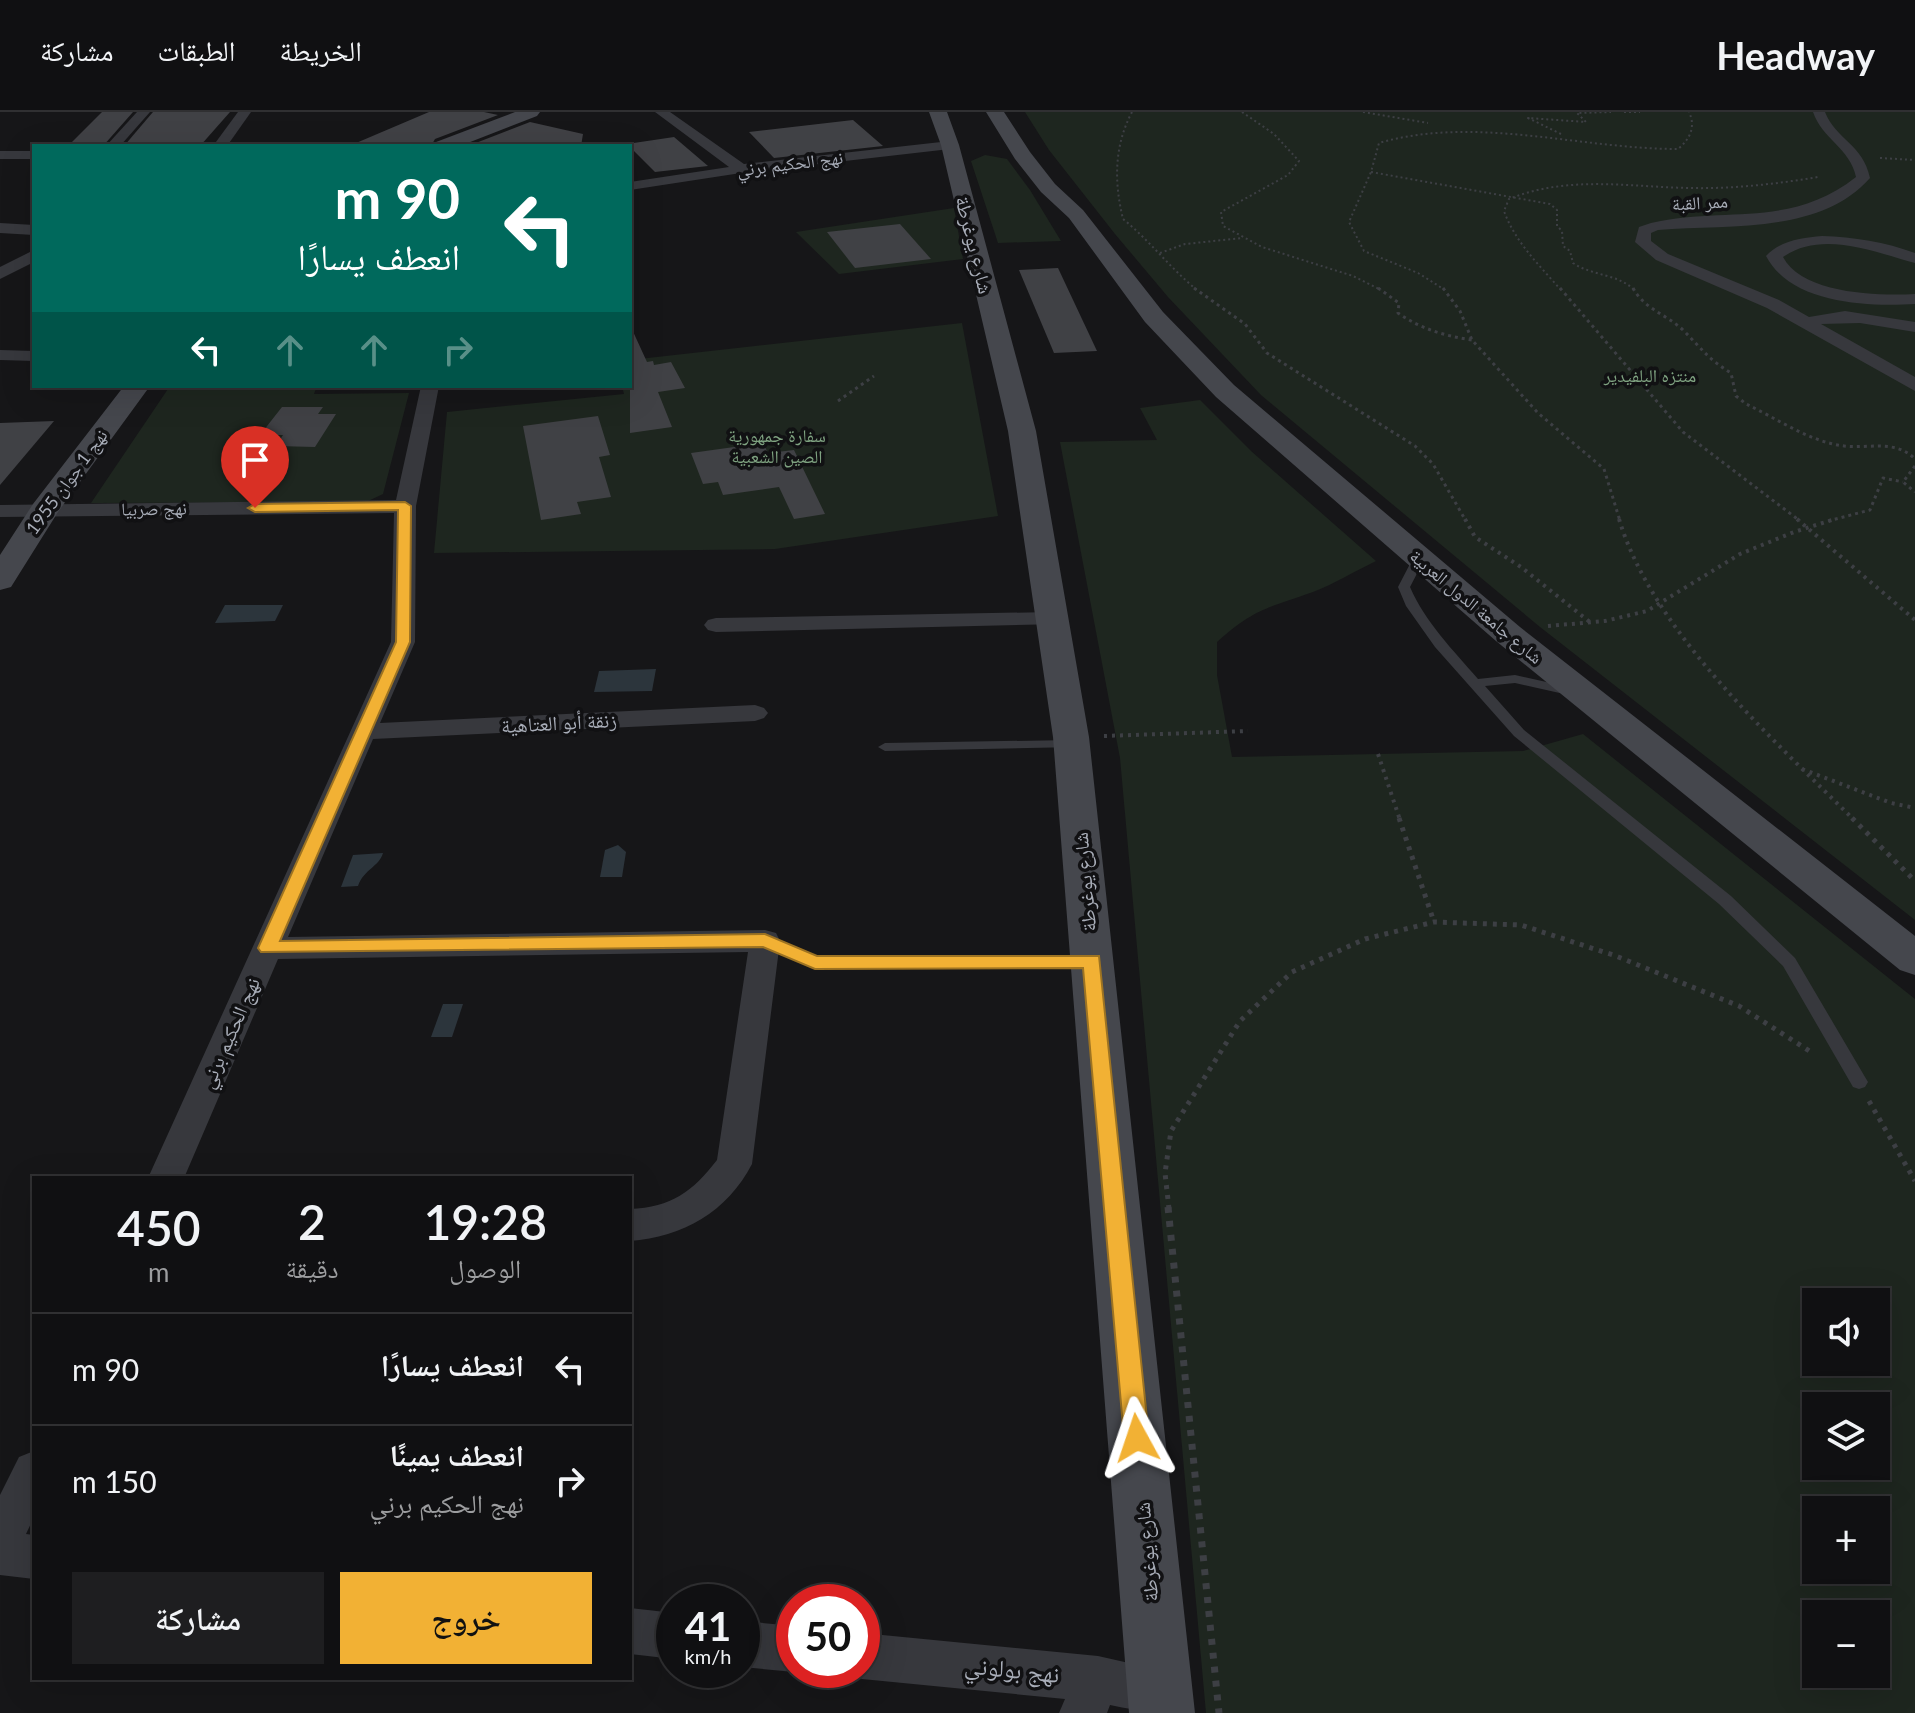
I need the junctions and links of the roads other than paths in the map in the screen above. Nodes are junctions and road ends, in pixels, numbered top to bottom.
1 (144, 112) edge
2 (245, 112) edge
3 (531, 112) edge
4 (661, 112) edge
5 (995, 112) edge
6 (1014, 112) edge
7 (1819, 112) edge
8 (956, 129) edge
9 (1001, 141) junction
10 (115, 144) edge
11 (221, 144) edge
12 (448, 144) edge
13 (1026, 147) junction
14 (0, 155) edge
15 (32, 155) edge
16 (741, 169) junction
17 (632, 186) edge
18 (1076, 214) junction
19 (0, 228) edge
20 (32, 230) edge
21 (32, 256) edge
22 (1915, 258) edge
23 (0, 274) edge
24 (1808, 285) junction
25 (1915, 299) edge
26 (1773, 304) junction
27 (1809, 324) junction
28 (1915, 327) edge
29 (0, 355) edge
30 (32, 356) edge
31 (1915, 385) edge
32 (136, 388) edge
33 (430, 388) edge
34 (405, 506) junction
35 (44, 510) junction
36 (0, 511) edge
37 (1418, 560) junction
38 (0, 580) edge
39 (1052, 619) junction
40 (716, 625) dead end
41 (1476, 683) junction
42 (1579, 693) junction
43 (755, 713) dead end
44 (363, 732) junction
45 (1072, 744) junction
46 (885, 747) dead end
47 (765, 941) junction
48 (268, 948) junction
49 (1915, 959) edge
50 (1092, 961) junction
51 (1859, 1082) road end
52 (167, 1176) edge
53 (632, 1225) edge
54 (32, 1475) edge
55 (0, 1542) edge
56 (0, 1553) edge
57 (32, 1557) edge
58 (632, 1631) edge
59 (656, 1634) edge
60 (880, 1659) edge
61 (1090, 1696) edge
62 (1161, 1703) edge

1 - 10 street
2 - 11 street
3 - 12 street
4 - 16 street
5 - 9 street, شارع جامعة الدول العربية
6 - 13 street, شارع جامعة الدول العربية
7 - 26 street, ممر القبة
8 - 9 street
8 - 16 street, نهج الحكيم برني
8 - 39 street, شارع يوغرطة
9 - 13 street, شارع جامعة الدول العربية
13 - 18 street, شارع جامعة الدول العربية
13 - 18 street, شارع جامعة الدول العربية
14 - 15 street
16 - 17 street, نهج الحكيم برني
18 - 37 street, شارع جامعة الدول العربية
19 - 20 street
21 - 23 street
22 - 24 street
24 - 25 street
24 - 26 street
26 - 27 street, ممر القبة
27 - 28 street
27 - 31 street, ممر القبة
29 - 30 street
32 - 35 street, نهج 1 جوان 1955
33 - 34 street, نهج الحكيم برني
34 - 35 street, نهج صربيا
34 - 44 street, نهج الحكيم برني
35 - 36 street, نهج صربيا
35 - 38 street, نهج 1 جوان 1955
37 - 41 lane
37 - 42 street, شارع جامعة الدول العربية
39 - 40 street
39 - 45 street, شارع يوغرطة
41 - 42 lane
41 - 51 lane
42 - 49 street, شارع جامعة الدول العربية
43 - 44 street, زنقة أبو العتاهية
44 - 48 street, نهج الحكيم برني
45 - 46 lane
45 - 50 street, شارع يوغرطة
47 - 48 street
47 - 50 lane
47 - 53 street
48 - 52 street, نهج الحكيم برني
50 - 62 street, شارع يوغرطة
54 - 55 street
56 - 57 street
58 - 59 street
60 - 61 street, نهج بولوني
61 - 62 street, نهج بولوني

